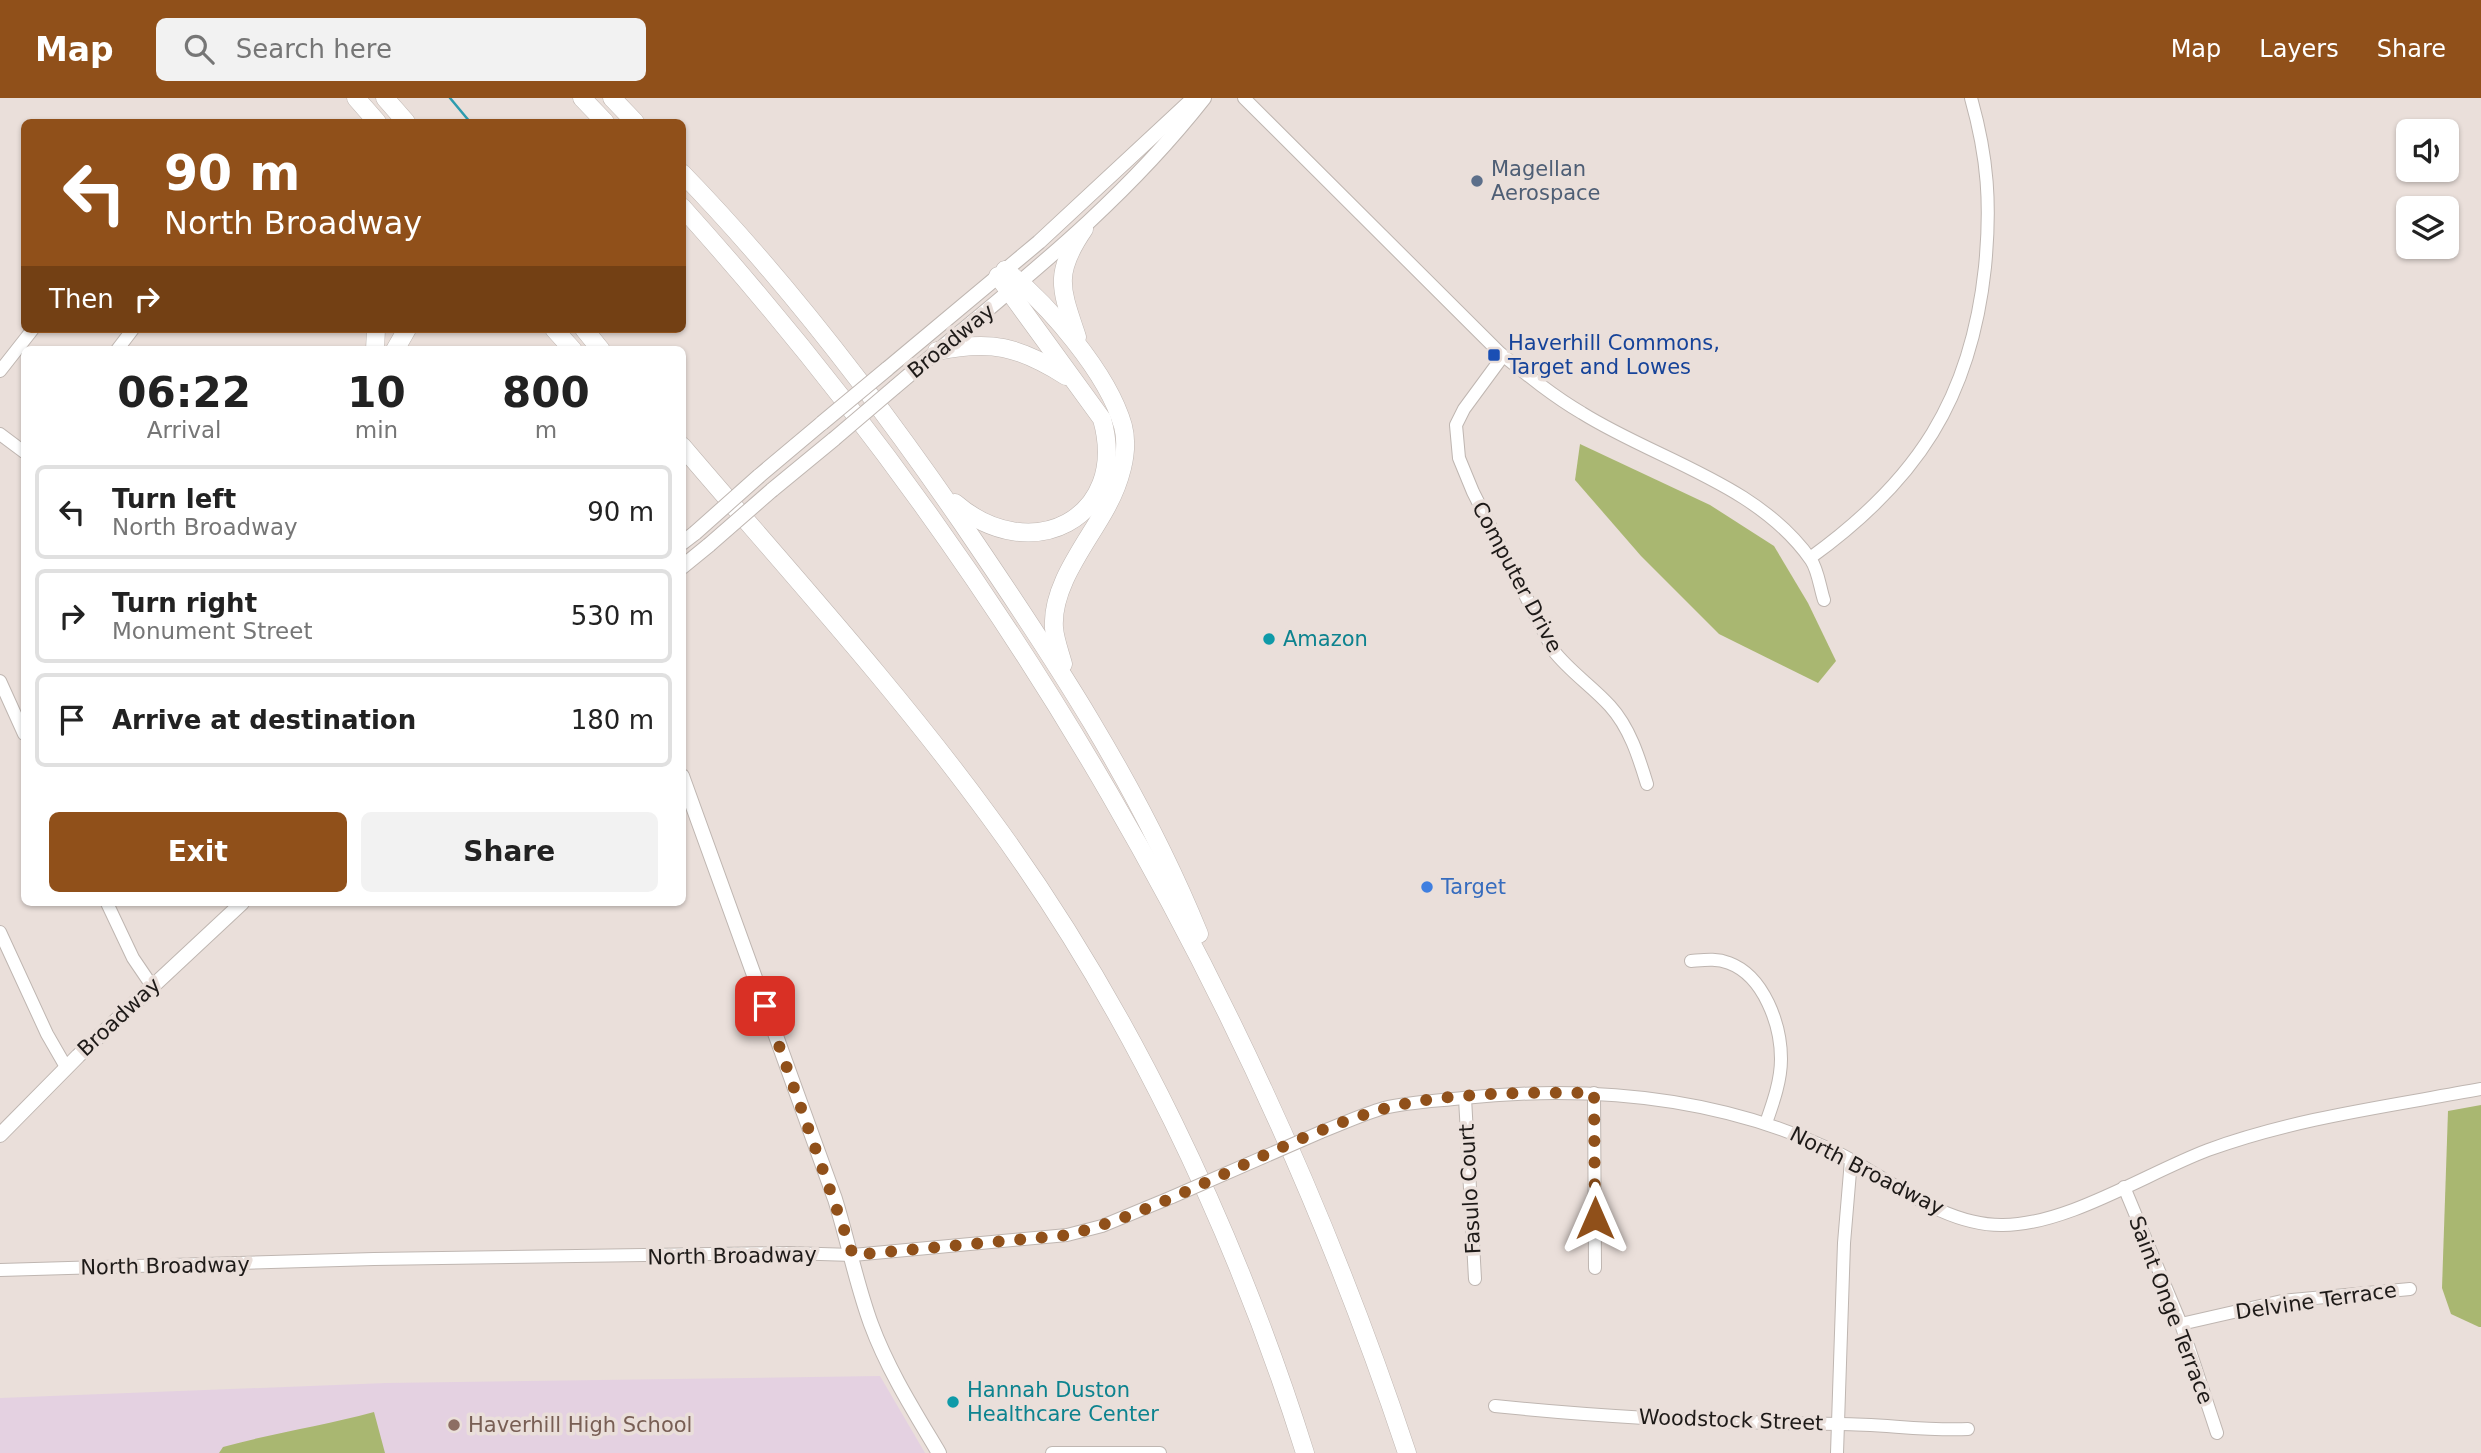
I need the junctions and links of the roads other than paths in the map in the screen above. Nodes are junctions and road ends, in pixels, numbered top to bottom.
1 (356, 98) edge
2 (385, 98) edge
3 (582, 98) edge
4 (612, 98) edge
5 (1194, 98) edge
6 (1204, 98) edge
7 (1244, 98) edge
8 (1971, 98) edge
9 (373, 119) edge
10 (403, 119) edge
11 (601, 119) edge
12 (632, 119) edge
13 (686, 178) edge
14 (686, 212) edge
15 (1084, 229) junction
16 (1002, 273) junction
17 (1016, 288) junction
18 (30, 333) edge
19 (556, 333) edge
20 (569, 346) edge
21 (937, 351) junction
22 (1081, 351) junction
23 (1503, 356) junction
24 (0, 371) edge
25 (1079, 385) junction
26 (0, 434) edge
27 (21, 450) edge
28 (686, 451) edge
29 (686, 462) edge
30 (942, 492) junction
31 (738, 512) junction
32 (686, 540) edge
33 (1810, 558) junction
34 (686, 565) edge
35 (1824, 600) dead end
36 (0, 681) edge
37 (1068, 681) junction
38 (21, 727) edge
39 (1647, 784) dead end
40 (686, 787) edge
41 (108, 906) edge
42 (239, 906) edge
43 (0, 932) edge
44 (1690, 961) dead end
45 (152, 986) junction
46 (1226, 1010) junction
47 (66, 1067) junction
48 (2481, 1089) edge
49 (1594, 1093) junction
50 (1465, 1098) junction
51 (1766, 1123) junction
52 (3, 1125) edge
53 (1851, 1160) junction
54 (2124, 1187) junction
55 (853, 1255) junction
56 (1595, 1268) dead end
57 (0, 1270) edge
58 (1475, 1279) dead end
59 (2410, 1289) dead end
60 (2181, 1324) junction
61 (1495, 1406) dead end
62 (1838, 1424) junction
63 (1968, 1429) dead end
64 (2217, 1433) dead end
65 (939, 1453) edge
66 (1052, 1453) edge
67 (1160, 1453) edge
68 (1305, 1453) edge
69 (1407, 1453) edge
70 (1837, 1453) edge

1 - 9 highway
2 - 10 highway
3 - 11 highway
4 - 12 highway
5 - 16 main road, Broadway
6 - 15 main road, Broadway
7 - 23 street
8 - 33 street
13 - 30 highway
14 - 46 highway
15 - 17 main road, Broadway
15 - 22 highway
16 - 17 highway
16 - 32 main road, Broadway, bridge
17 - 21 main road, Broadway
17 - 22 highway
17 - 25 highway
18 - 24 street
19 - 20 highway
21 - 25 highway
21 - 34 main road, Broadway, bridge
22 - 37 highway
23 - 33 street
23 - 39 street, Computer Drive
25 - 30 highway
26 - 27 street
28 - 31 highway
29 - 31 highway
30 - 37 highway
31 - 68 highway
33 - 35 street
36 - 38 street
37 - 46 highway
40 - 55 main road
41 - 45 street
42 - 45 main road, Broadway
43 - 47 street
44 - 51 street
45 - 47 main road, Broadway
46 - 69 highway
47 - 52 main road, Broadway
48 - 54 street, North Broadway
49 - 50 street, North Broadway
49 - 51 street, North Broadway
49 - 56 street
50 - 55 street, North Broadway, bridge
50 - 58 street, Fasulo Court
51 - 53 street, North Broadway
53 - 54 street, North Broadway
53 - 62 street
54 - 60 street, Saint Onge Terrace
55 - 57 street, North Broadway
55 - 65 main road
59 - 60 street, Delvine Terrace
60 - 64 street, Saint Onge Terrace
61 - 62 street, Woodstock Street
62 - 63 street, Woodstock Street
62 - 70 street
66 - 67 street

